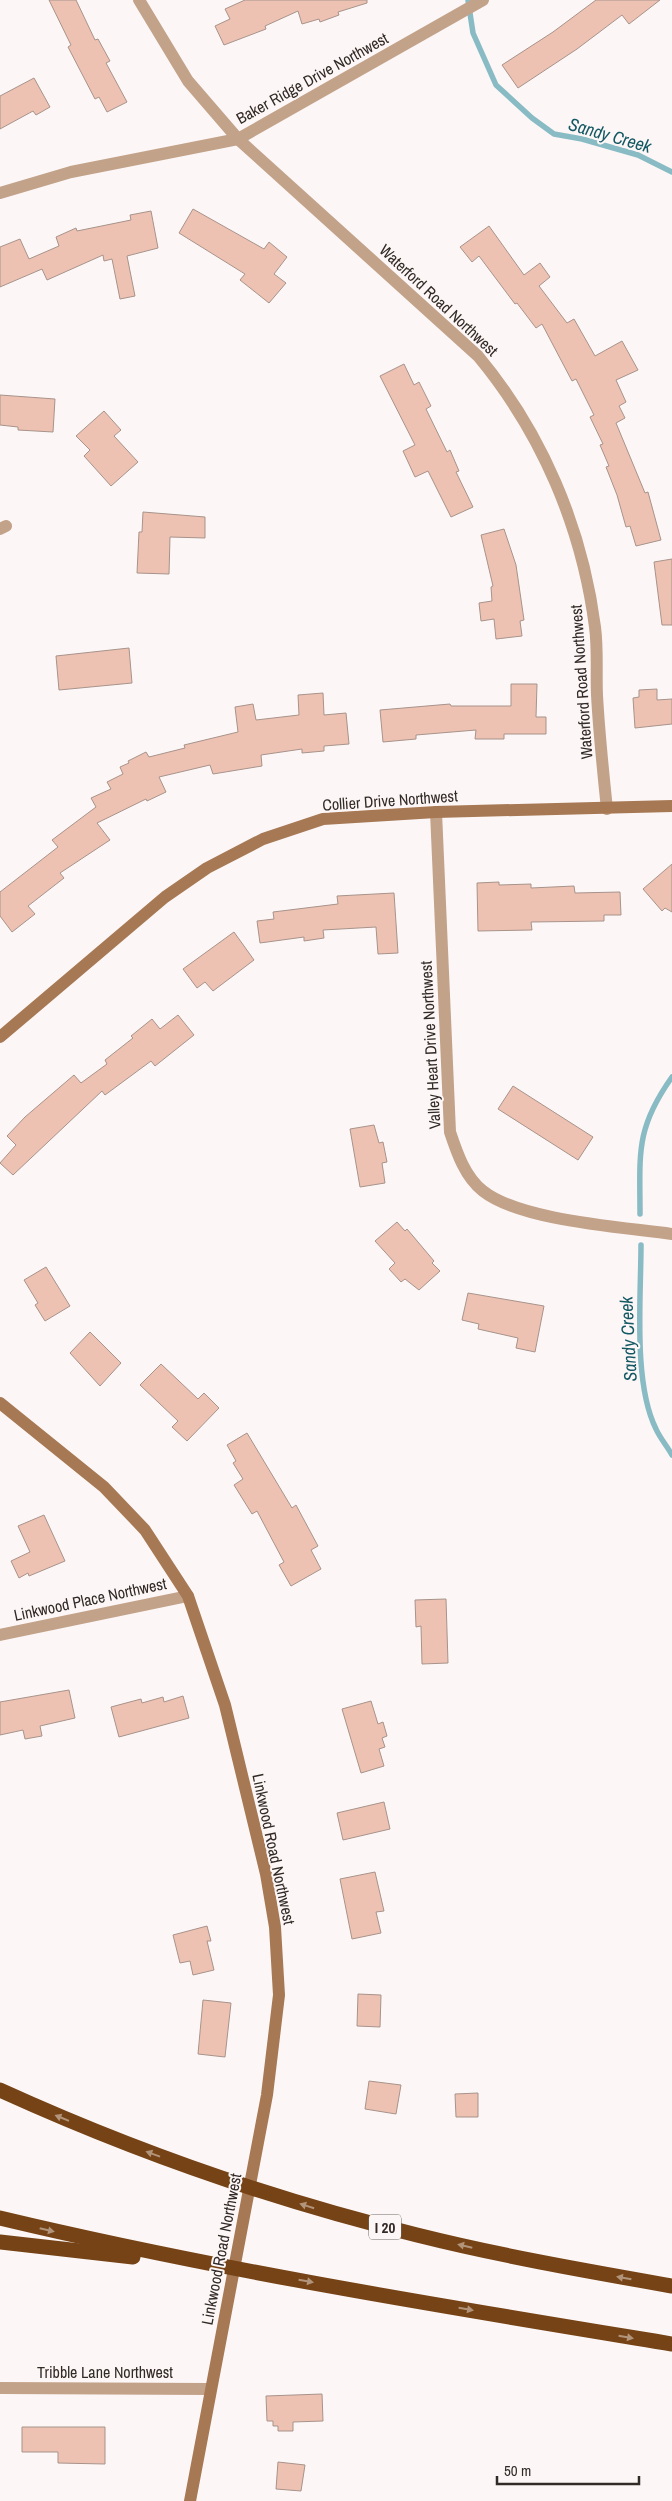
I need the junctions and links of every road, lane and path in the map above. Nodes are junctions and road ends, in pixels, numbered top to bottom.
1 (139, 0) edge
2 (483, 0) edge
3 (238, 138) junction
4 (0, 193) edge
5 (672, 806) edge
6 (607, 809) junction
7 (436, 812) junction
8 (0, 1037) edge
9 (672, 1234) edge
10 (0, 1403) edge
11 (188, 1596) junction
12 (0, 1635) edge
13 (0, 2090) edge
14 (0, 2218) edge
15 (0, 2242) edge
16 (258, 2273) junction
17 (672, 2286) edge
18 (672, 2344) edge
19 (0, 2388) edge
20 (210, 2389) junction
21 (190, 2501) edge

1 - 3 street, Waterford Road Northwest
2 - 3 street, Baker Ridge Drive Northwest
3 - 4 street, Baker Ridge Drive Northwest
3 - 6 street, Waterford Road Northwest
5 - 6 street, Collier Drive Northwest
6 - 7 street, Collier Drive Northwest
7 - 8 street, Collier Drive Northwest
7 - 9 street, Valley Heart Drive Northwest
10 - 11 street, Linkwood Road Northwest
11 - 12 street, Linkwood Place Northwest
11 - 20 street, Linkwood Road Northwest
17 -> 13 highway, I 20
14 -> 16 highway
15 - 16 highway
16 -> 18 highway
19 - 20 street, Tribble Lane Northwest
20 - 21 street, Linkwood Road Northwest

